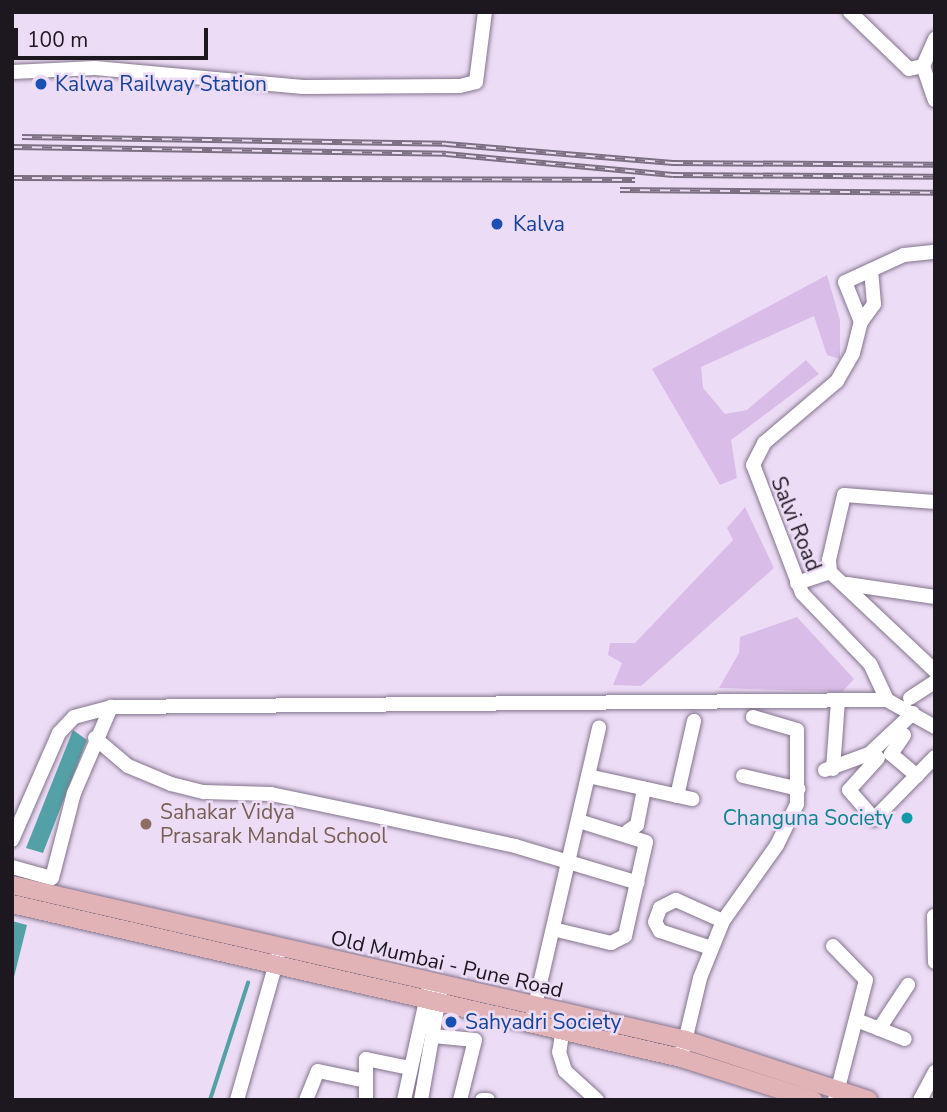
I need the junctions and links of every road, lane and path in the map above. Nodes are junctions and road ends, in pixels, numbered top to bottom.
1 (485, 12) edge
2 (850, 12) edge
3 (935, 39) edge
4 (923, 66) junction
5 (12, 72) edge
6 (935, 100) edge
7 (935, 252) edge
8 (871, 270) junction
9 (862, 322) junction
10 (935, 502) edge
11 (831, 572) junction
12 (797, 583) junction
13 (847, 584) junction
14 (935, 597) edge
15 (935, 671) edge
16 (935, 682) edge
17 (887, 700) junction
18 (838, 701) junction
19 (111, 707) junction
20 (914, 709) junction
21 (753, 717) dead end
22 (694, 720) dead end
23 (599, 727) dead end
24 (935, 727) edge
25 (95, 738) junction
26 (935, 757) edge
27 (877, 758) dead end
28 (588, 776) junction
29 (743, 776) dead end
30 (917, 776) junction
31 (644, 789) junction
32 (799, 789) junction
33 (579, 821) junction
34 (628, 831) junction
35 (12, 840) edge
36 (569, 865) junction
37 (12, 867) edge
38 (51, 878) junction
39 (638, 883) junction
40 (12, 885) edge
41 (65, 897) junction
42 (12, 904) edge
43 (934, 916) edge
44 (723, 921) junction
45 (553, 929) junction
46 (833, 946) dead end
47 (711, 948) junction
48 (278, 958) junction
49 (935, 962) edge
50 (908, 985) dead end
51 (434, 993) junction
52 (533, 1014) junction
53 (859, 1021) junction
54 (564, 1022) junction
55 (878, 1029) junction
56 (433, 1036) junction
57 (905, 1039) dead end
58 (686, 1040) junction
59 (681, 1058) junction
60 (757, 1062) junction
61 (410, 1068) junction
62 (935, 1072) edge
63 (752, 1080) junction
64 (366, 1081) junction
65 (837, 1094) edge
66 (423, 1099) edge
67 (237, 1100) edge
68 (306, 1100) edge
69 (366, 1100) edge
70 (404, 1100) edge
71 (460, 1100) edge
72 (482, 1100) edge
73 (488, 1100) edge
74 (597, 1100) edge
75 (813, 1100) edge
76 (869, 1100) edge
77 (920, 1100) edge

1 - 5 street
2 - 4 street
3 - 4 street
4 - 6 street
7 - 8 street
8 - 9 street, Salvi Road
8 - 9 street
9 - 12 street, Salvi Road
10 - 11 street
11 - 12 street
11 - 13 street
12 - 17 street, Salvi Road
13 - 14 street
13 - 15 street
16 - 20 street
17 - 18 street
17 - 20 street
18 - 19 street
18 - 20 street
19 - 25 street
19 - 35 street
20 - 24 street
20 - 30 street
21 - 32 street
22 - 31 street
23 - 28 street
25 - 36 street
25 - 38 street
26 - 30 street
27 - 30 street
28 - 31 street
28 - 33 street
29 - 32 street
31 - 34 street
32 - 44 street
33 - 34 street
33 - 36 street
34 - 39 street
36 - 39 street
36 - 45 street
37 - 38 street
38 - 41 street
39 - 45 street
40 - 41 main road, Old Mumbai - Pune Road
41 - 48 main road, Old Mumbai - Pune Road
42 - 48 main road, Old Mumbai - Pune Road
43 - 49 street
44 - 47 street
44 - 47 street
45 - 52 street
46 - 53 street
47 - 58 street
48 - 51 main road, Old Mumbai - Pune Road
48 - 67 street
50 - 55 street
51 - 52 main road, Old Mumbai - Pune Road
51 - 56 street
51 - 61 street
52 - 54 main road, Old Mumbai - Pune Road
53 - 55 street
53 - 65 street
54 - 58 main road, Old Mumbai - Pune Road
54 - 59 main road, Old Mumbai - Pune Road
54 - 74 street
55 - 57 street
56 - 66 street
56 - 71 street
58 - 59 street
58 - 60 main road, Old Mumbai - Pune Road
59 - 63 main road, Old Mumbai - Pune Road
60 - 63 main road
60 - 65 main road, Old Mumbai - Pune Road
61 - 64 street
61 - 70 street
62 - 77 street
63 - 75 main road, Old Mumbai - Pune Road
64 - 68 street
64 - 69 street
65 - 76 main road, Old Mumbai - Pune Road
72 - 73 street

